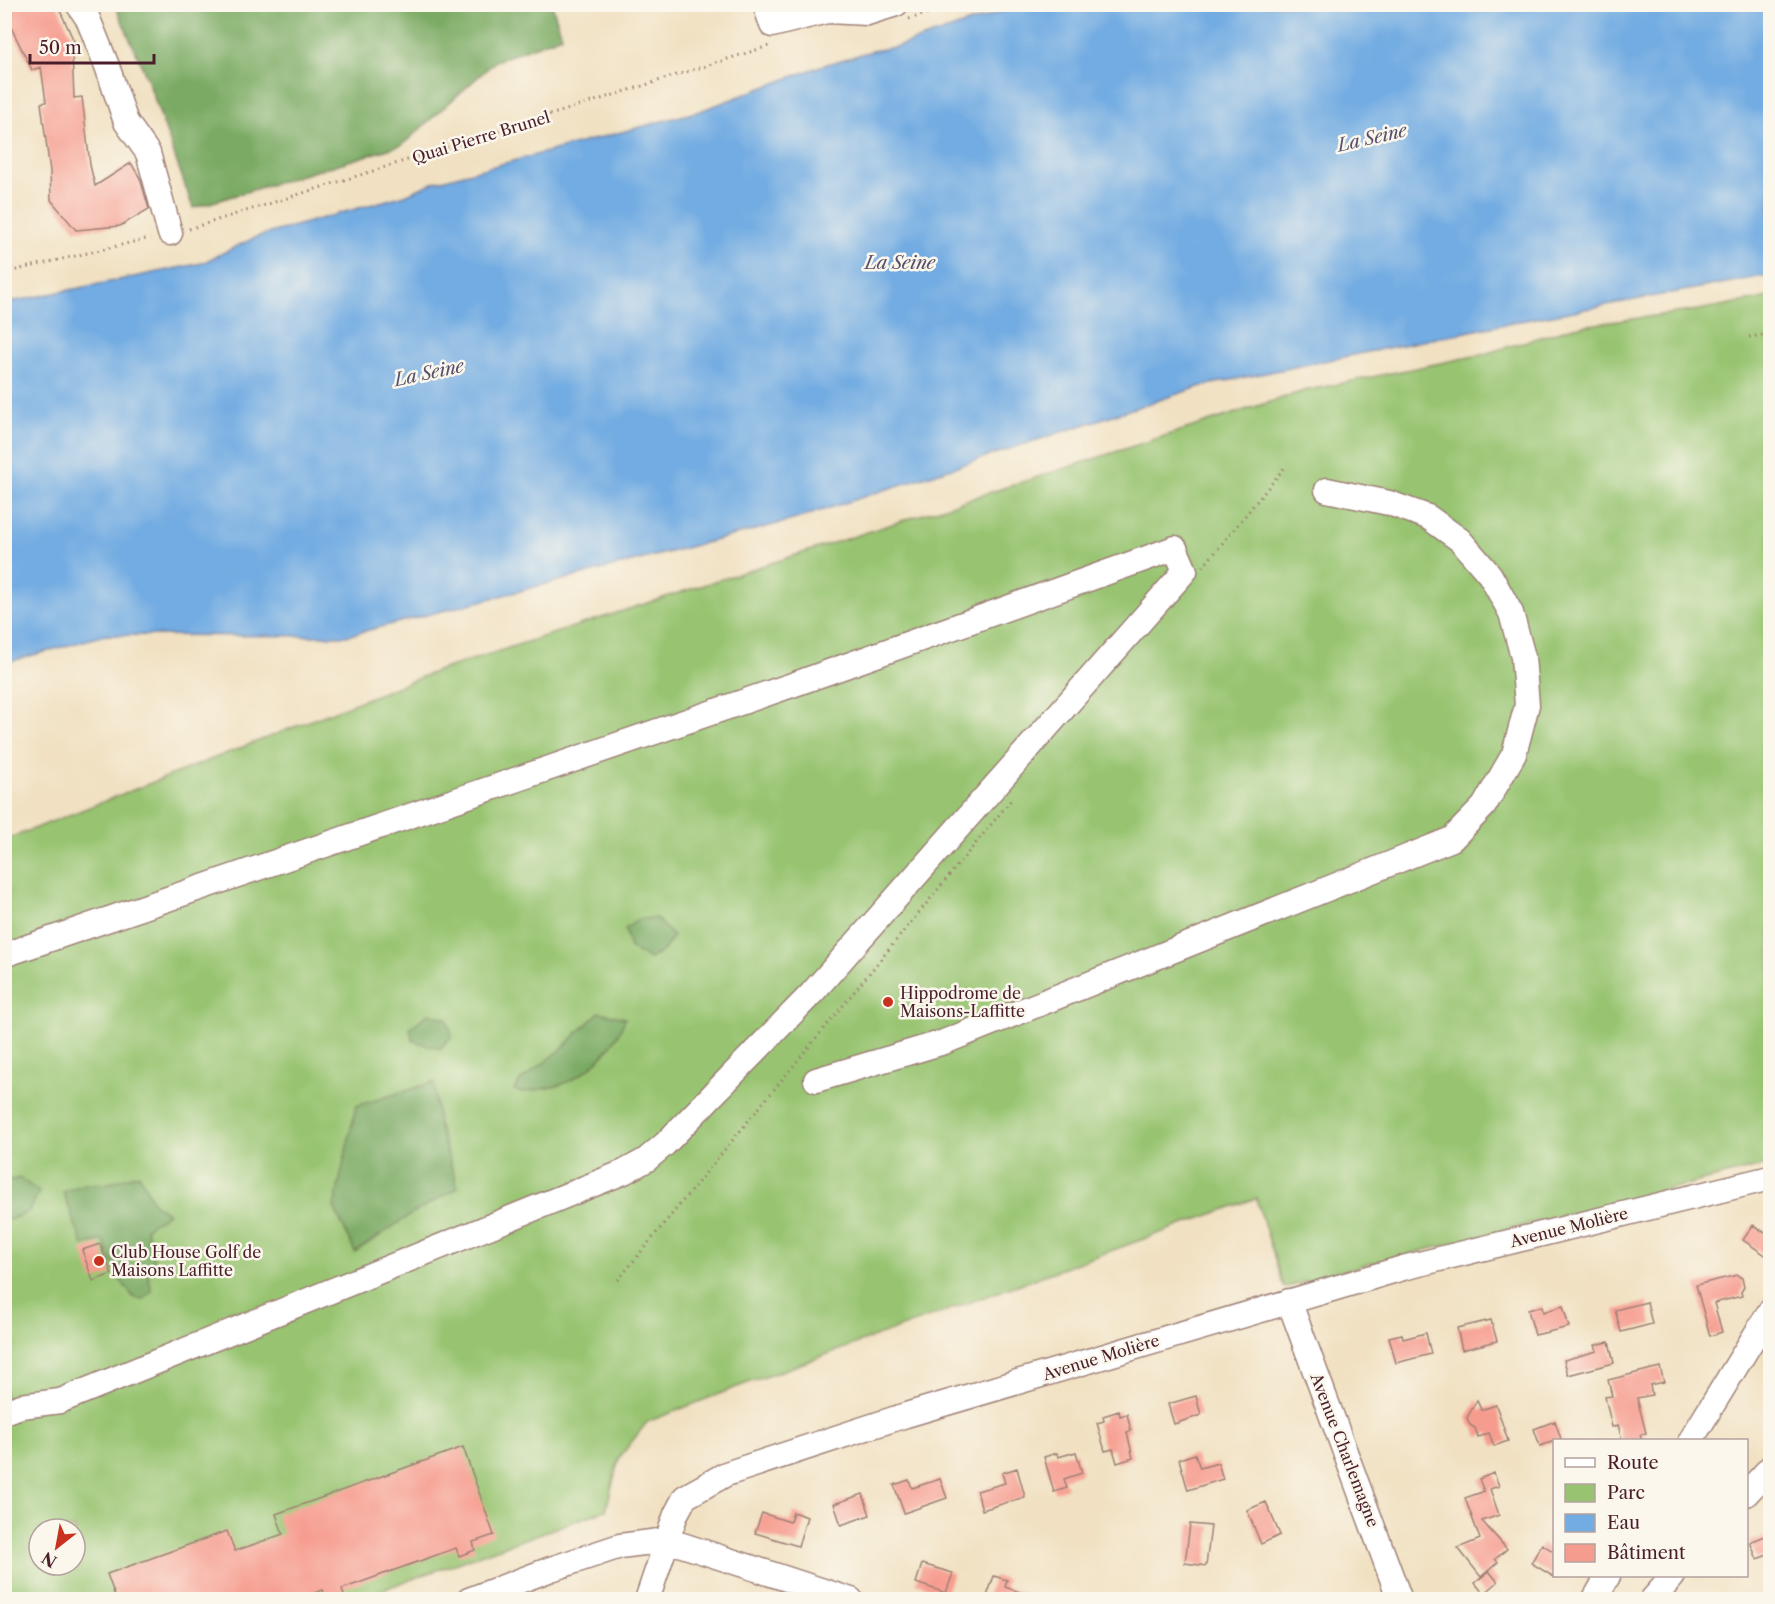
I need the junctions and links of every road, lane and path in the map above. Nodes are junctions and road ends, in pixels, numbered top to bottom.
1 (78, 4) edge
2 (896, 4) edge
3 (769, 25) edge
4 (180, 231) junction
5 (4, 258) edge
6 (13, 271) junction
7 (4, 273) edge
8 (1770, 334) edge
9 (1749, 337) dead end
10 (1285, 467) dead end
11 (1327, 490) dead end
12 (1202, 568) dead end
13 (1012, 800) dead end
14 (4, 955) edge
15 (816, 1080) dead end
16 (1770, 1178) edge
17 (618, 1280) dead end
18 (1289, 1301) junction
19 (1770, 1311) edge
20 (42, 1403) junction
21 (4, 1412) edge
22 (4, 1428) edge
23 (1692, 1439) edge
24 (1770, 1468) edge
25 (1748, 1492) edge
26 (667, 1540) junction
27 (1607, 1577) edge
28 (1671, 1577) edge
29 (470, 1599) edge
30 (647, 1599) edge
31 (852, 1599) edge
32 (1401, 1599) edge
33 (1594, 1599) edge
34 (1652, 1599) edge

1 - 4 street
2 - 3 street
3 - 4 path, Quai Pierre Brunel
4 - 6 path, Quai Pierre Brunel
5 - 6 path
6 - 7 path, Quai Pierre Brunel
8 - 9 path
10 - 12 path
11 - 15 street
13 - 17 path
14 - 20 street
16 - 18 street, Avenue Molière
18 - 26 street, Avenue Molière
18 - 32 street, Avenue Charlemagne
19 - 23 street
20 - 21 street
20 - 22 street
24 - 25 street
26 - 29 street
26 - 30 street, Avenue Molière
26 - 31 street
27 - 33 street
28 - 34 street

